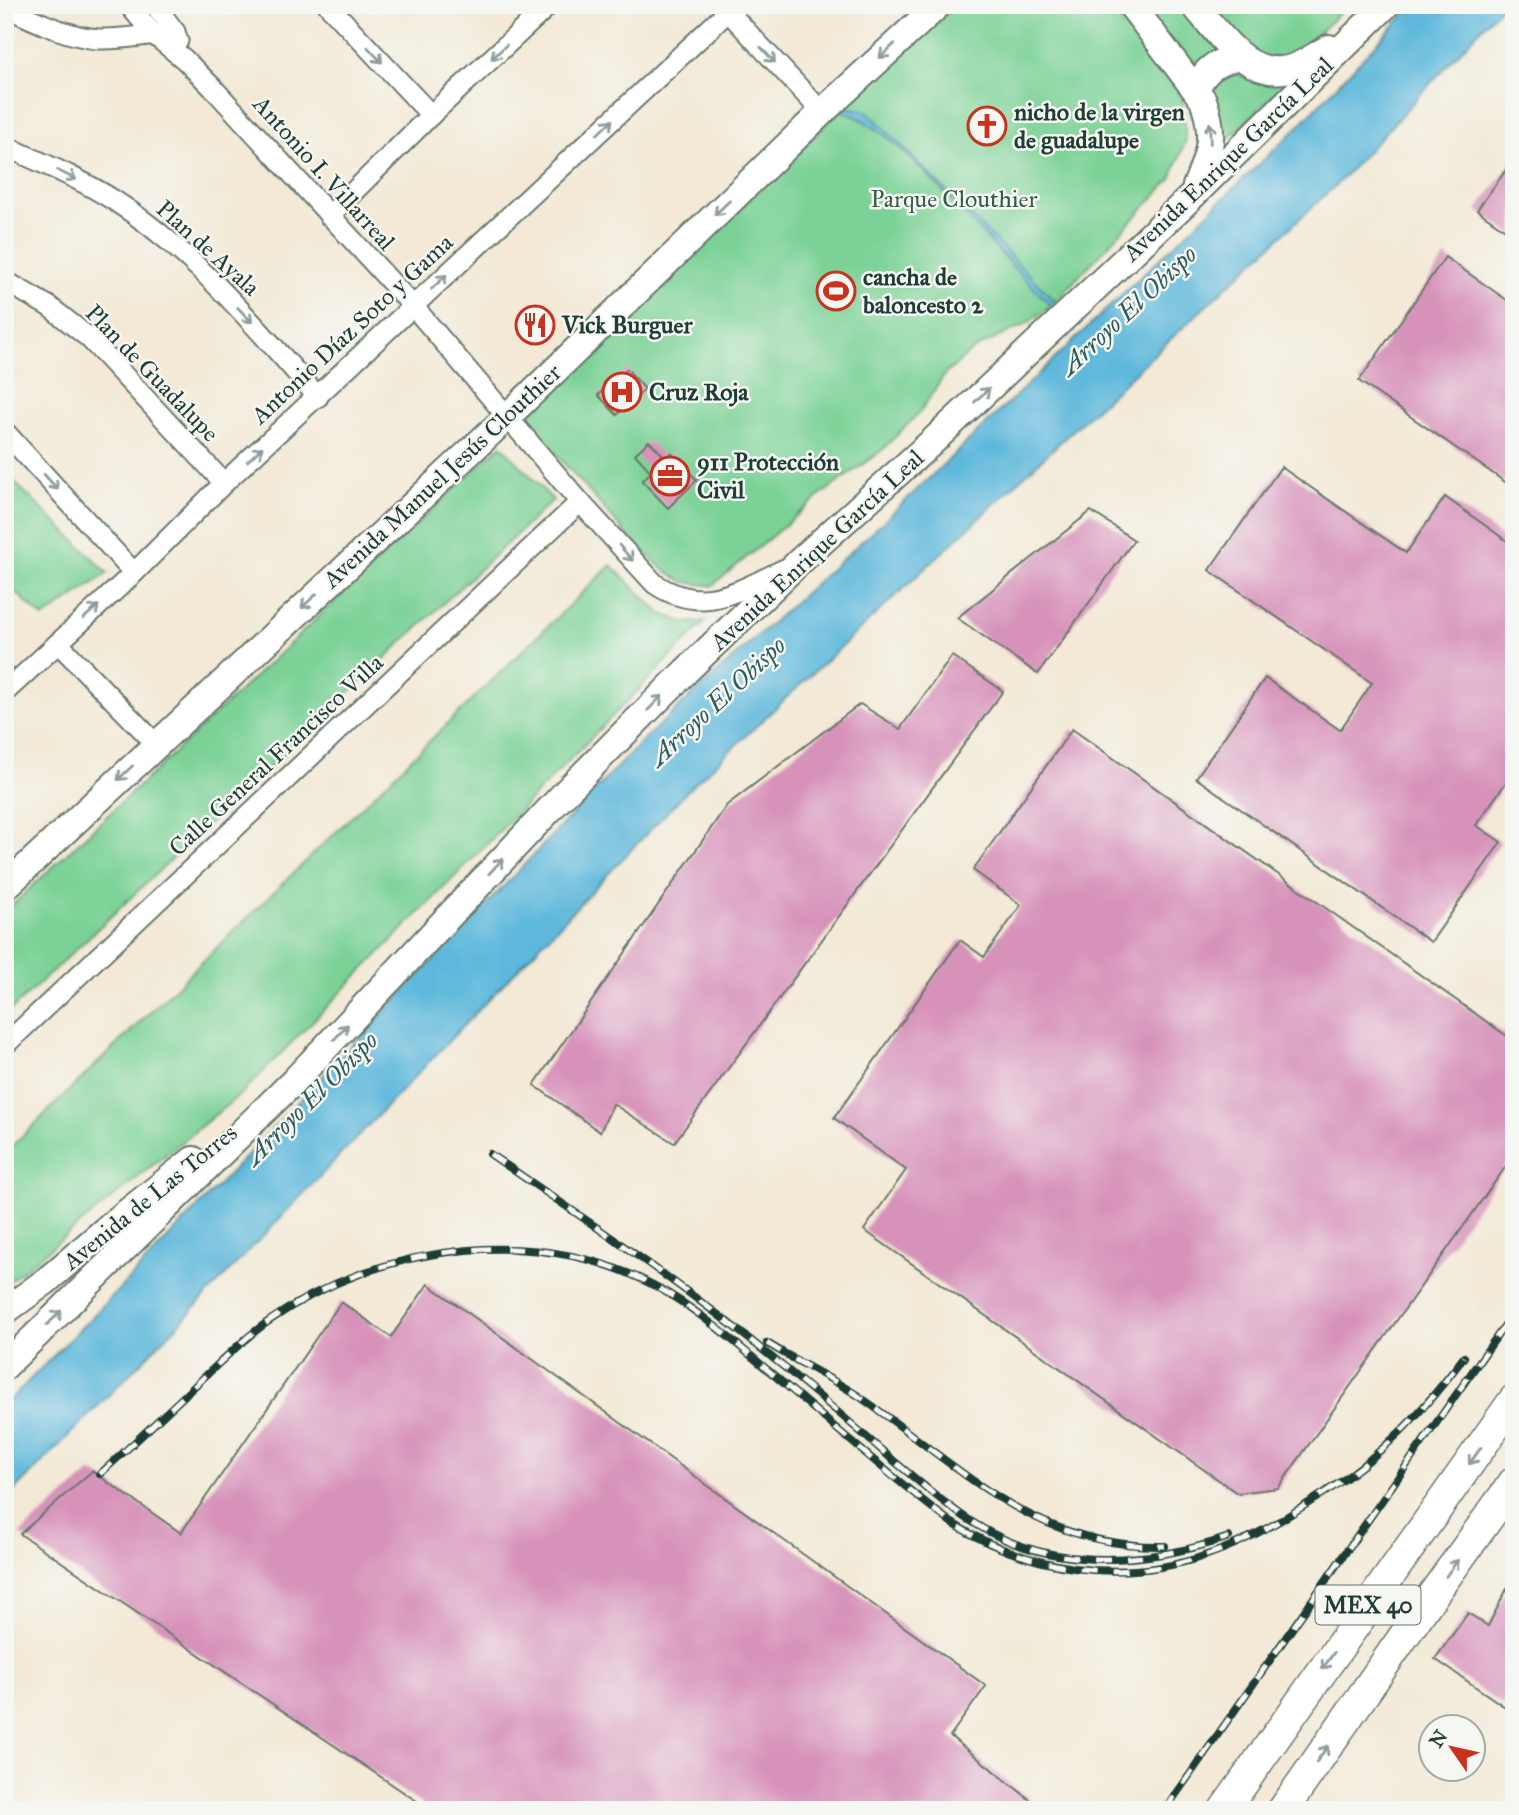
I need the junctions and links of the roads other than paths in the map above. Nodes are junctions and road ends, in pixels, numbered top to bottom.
1 (129, 5) edge
2 (155, 5) edge
3 (328, 5) edge
4 (937, 5) edge
5 (1131, 5) edge
6 (1194, 5) edge
7 (1386, 5) edge
8 (547, 6) edge
9 (5, 7) edge
10 (728, 8) edge
11 (175, 32) junction
12 (153, 34) junction
13 (1352, 38) junction
14 (1240, 55) junction
15 (184, 59) junction
16 (1196, 89) junction
17 (822, 112) junction
18 (431, 116) junction
19 (5, 146) edge
20 (1191, 197) junction
21 (329, 216) junction
22 (5, 281) edge
23 (413, 306) junction
24 (318, 397) junction
25 (508, 416) junction
26 (5, 432) edge
27 (224, 483) junction
28 (580, 502) junction
29 (799, 562) junction
30 (134, 573) junction
31 (58, 642) junction
32 (5, 692) edge
33 (156, 744) junction
34 (5, 887) edge
35 (5, 1045) edge
36 (294, 1081) junction
37 (5, 1311) edge
38 (5, 1366) edge
39 (1514, 1400) edge
40 (1514, 1482) edge
41 (1224, 1810) edge
42 (1283, 1810) edge

1 - 12 street, Antonio I. Villarreal
2 - 11 street, Antonio I. Villarreal
3 -> 18 street
4 -> 17 street, Avenida Manuel Jesús Clouthier
5 - 16 street
6 - 14 street
7 - 13 street, Avenida Enrique García Leal
8 -> 18 street
9 - 12 street
10 -> 17 street
23 -> 10 street, Antonio Díaz Soto y Gama
11 - 12 street
11 - 15 street, Antonio I. Villarreal
12 - 15 street, Antonio I. Villarreal
13 - 14 street
13 - 20 street, Avenida Enrique García Leal
14 - 16 street
15 - 21 street, Antonio I. Villarreal
20 -> 16 street
17 -> 25 street, Avenida Manuel Jesús Clouthier
18 - 21 street
19 -> 24 street, Plan de Ayala
29 -> 20 street, Avenida Enrique García Leal
21 - 23 street, Antonio I. Villarreal
22 - 27 street, Plan de Guadalupe
23 - 24 street, Antonio Díaz Soto y Gama
23 - 25 street, Antonio I. Villarreal
27 -> 24 street, Antonio Díaz Soto y Gama
25 - 28 street, Antonio I. Villarreal
25 -> 33 street, Avenida Manuel Jesús Clouthier
26 -> 30 street
27 - 30 street, Antonio Díaz Soto y Gama
28 -> 29 street, Antonio I. Villarreal
28 - 35 street, Calle General Francisco Villa
36 -> 29 street, Avenida Enrique García Leal
31 -> 30 street, Antonio Díaz Soto y Gama
31 - 32 street, Antonio Díaz Soto y Gama
31 - 33 street
33 -> 34 street, Avenida Manuel Jesús Clouthier
36 - 37 street, Avenida de Las Torres
38 -> 36 street
39 -> 41 main road, MEX 40
42 -> 40 main road, MEX 40

